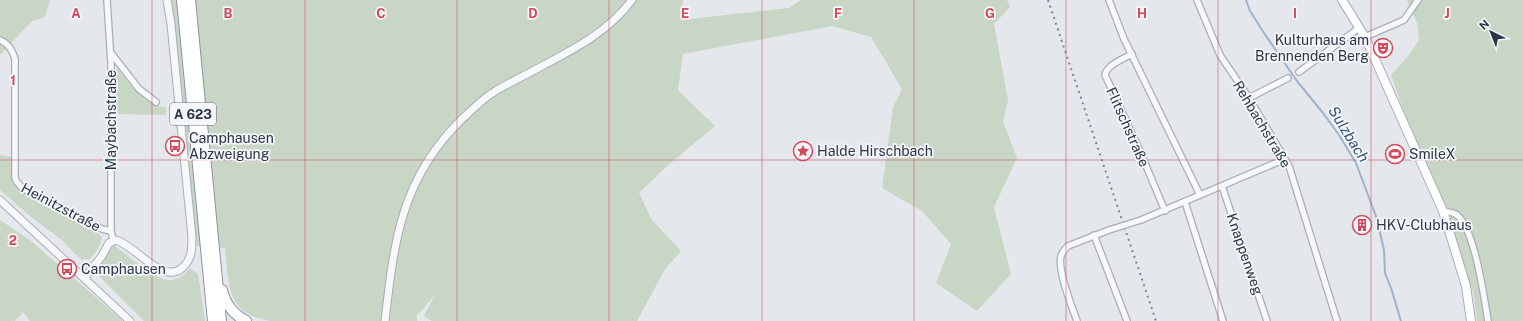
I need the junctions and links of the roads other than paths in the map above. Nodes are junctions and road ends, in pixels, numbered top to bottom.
1 (107, 0) edge
2 (167, 0) edge
3 (182, 0) edge
4 (190, 0) edge
5 (632, 0) edge
6 (1110, 0) edge
7 (1197, 0) edge
8 (1342, 0) edge
9 (1418, 0) edge
10 (1359, 28) junction
11 (1365, 37) junction
12 (0, 40) edge
13 (110, 52) junction
14 (1132, 54) junction
15 (1299, 72) dead end
16 (1288, 78) dead end
17 (1249, 98) junction
18 (156, 102) dead end
19 (1285, 159) junction
20 (1222, 186) junction
21 (1200, 195) junction
22 (0, 200) edge
23 (1185, 202) junction
24 (1165, 211) junction
25 (1443, 211) junction
26 (111, 231) junction
27 (1094, 235) junction
28 (113, 240) junction
29 (216, 260) junction
30 (85, 277) junction
31 (130, 321) edge
32 (213, 321) edge
33 (221, 321) edge
34 (246, 321) edge
35 (385, 321) edge
36 (1077, 321) edge
37 (1127, 321) edge
38 (1223, 321) edge
39 (1268, 321) edge
40 (1337, 321) edge
41 (1471, 321) edge
42 (1488, 321) edge

1 - 13 street, Maybachstraße
2 - 28 street
3 - 32 highway, A 623
4 - 29 highway, A 623
5 - 35 street
6 - 14 street
7 - 17 street, Rehbachstraße
8 - 10 main road
9 - 11 street
10 - 11 main road
10 - 15 street
11 - 25 main road
12 - 26 street, Heinitzstraße
13 - 18 street
13 - 26 street, Maybachstraße
14 - 21 street
14 - 24 street, Flitschstraße
16 - 17 street
17 - 19 street, Rehbachstraße
19 - 20 street
19 - 40 street, Rehbachstraße
20 - 21 street
20 - 39 street, Knappenweg
21 - 23 street
22 - 30 street
23 - 24 street
23 - 38 street
24 - 27 street, bridge
25 - 41 main road
25 - 42 street
26 - 28 street, Maybachstraße
27 - 36 street
27 - 37 street
28 - 30 street
29 - 33 highway, A 623
29 - 34 highway, A 623
30 - 31 street

